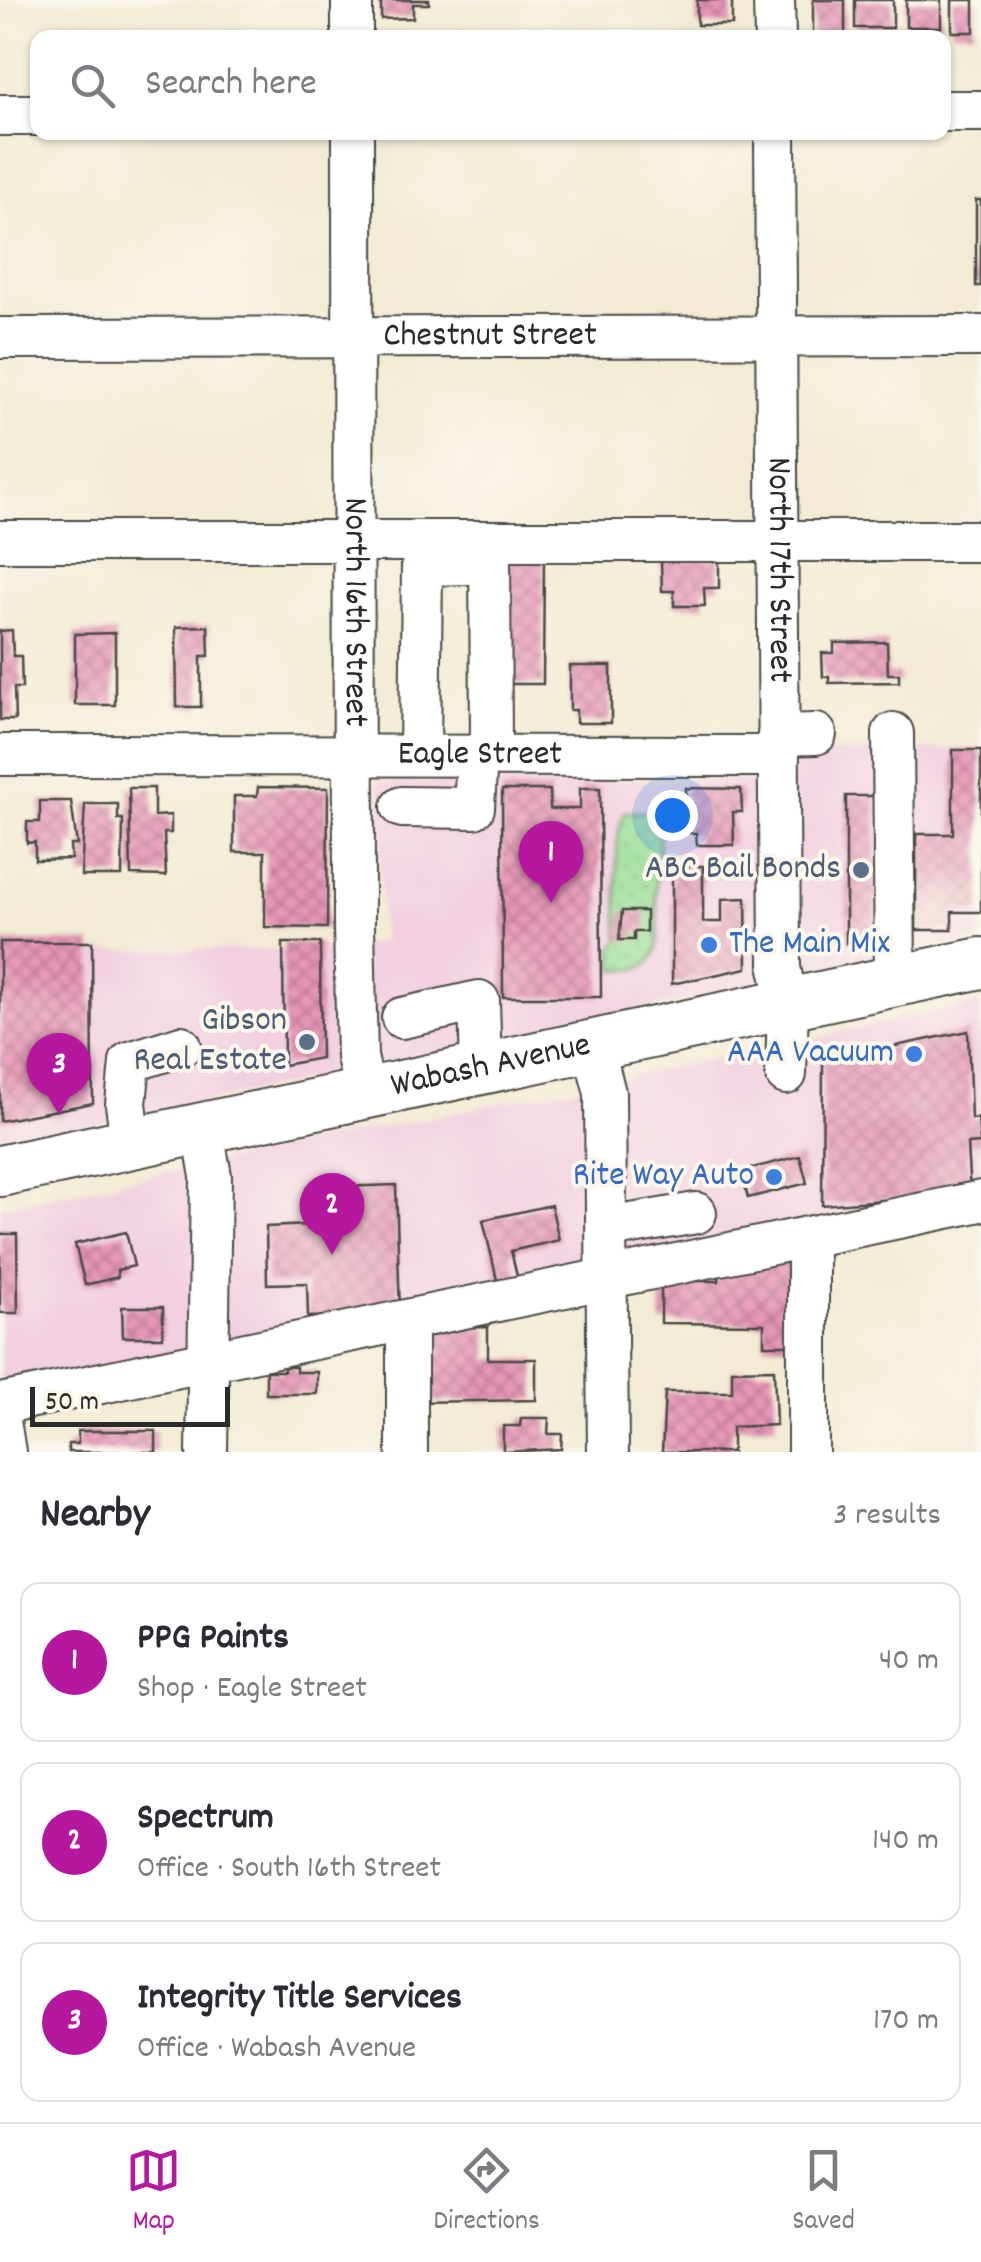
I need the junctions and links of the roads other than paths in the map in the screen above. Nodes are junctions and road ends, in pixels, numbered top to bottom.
1 (352, 0) edge
2 (774, 0) edge
3 (352, 30) edge
4 (775, 30) edge
5 (951, 111) edge
6 (981, 111) edge
7 (30, 115) edge
8 (0, 116) edge
9 (353, 140) edge
10 (775, 140) edge
11 (776, 336) junction
12 (981, 336) edge
13 (0, 338) edge
14 (355, 338) junction
15 (0, 541) edge
16 (778, 541) junction
17 (981, 541) edge
18 (353, 543) junction
19 (490, 553) junction
20 (893, 733) dead end
21 (791, 741) junction
22 (353, 754) junction
23 (420, 754) junction
24 (484, 754) junction
25 (0, 756) edge
26 (402, 806) dead end
27 (981, 963) edge
28 (895, 981) junction
29 (788, 1004) junction
30 (402, 1018) dead end
31 (181, 1046) dead end
32 (593, 1046) junction
33 (481, 1068) junction
34 (786, 1074) dead end
35 (365, 1092) junction
36 (202, 1126) junction
37 (132, 1142) junction
38 (0, 1171) edge
39 (981, 1201) edge
40 (696, 1214) dead end
41 (608, 1228) junction
42 (808, 1237) junction
43 (608, 1279) junction
44 (407, 1322) junction
45 (205, 1359) junction
46 (0, 1404) edge
47 (0, 1421) edge
48 (6, 1452) edge
49 (207, 1452) edge
50 (407, 1452) edge
51 (608, 1452) edge
52 (808, 1452) edge

1 - 3 street
2 - 4 street
5 - 6 street
7 - 8 street
9 - 14 street, North 16th Street
10 - 11 street, North 17th Street
11 - 12 street, Chestnut Street
11 - 14 street, Chestnut Street
11 - 16 street, North 17th Street
13 - 14 street, Chestnut Street
14 - 18 street, North 16th Street
15 - 18 street
16 - 17 street
16 - 19 street
16 - 21 street, North 17th Street
18 - 19 street
18 - 22 street, North 16th Street
19 - 23 street
19 - 24 street
20 - 28 street
21 - 24 street, Eagle Street
21 - 29 street, North 17th Street
22 - 23 street, Eagle Street
22 - 25 street, Eagle Street
22 - 35 street, North 16th Street
23 - 24 street, Eagle Street
24 - 26 street
27 - 28 main road, Wabash Avenue
28 - 29 main road, Wabash Avenue
29 - 32 main road, Wabash Avenue
29 - 34 street, North 17th Street
30 - 33 street
31 - 37 street
32 - 33 main road, Wabash Avenue
32 - 41 street
33 - 35 main road, Wabash Avenue
35 - 36 main road, Wabash Avenue
36 - 37 main road, Wabash Avenue
36 - 45 street
37 - 38 main road, Wabash Avenue
39 - 42 street
40 - 41 street
41 - 43 street
42 - 43 street
42 - 52 street
43 - 44 street
43 - 51 street
44 - 45 street
44 - 50 street
45 - 46 street
45 - 49 street
47 - 48 street

